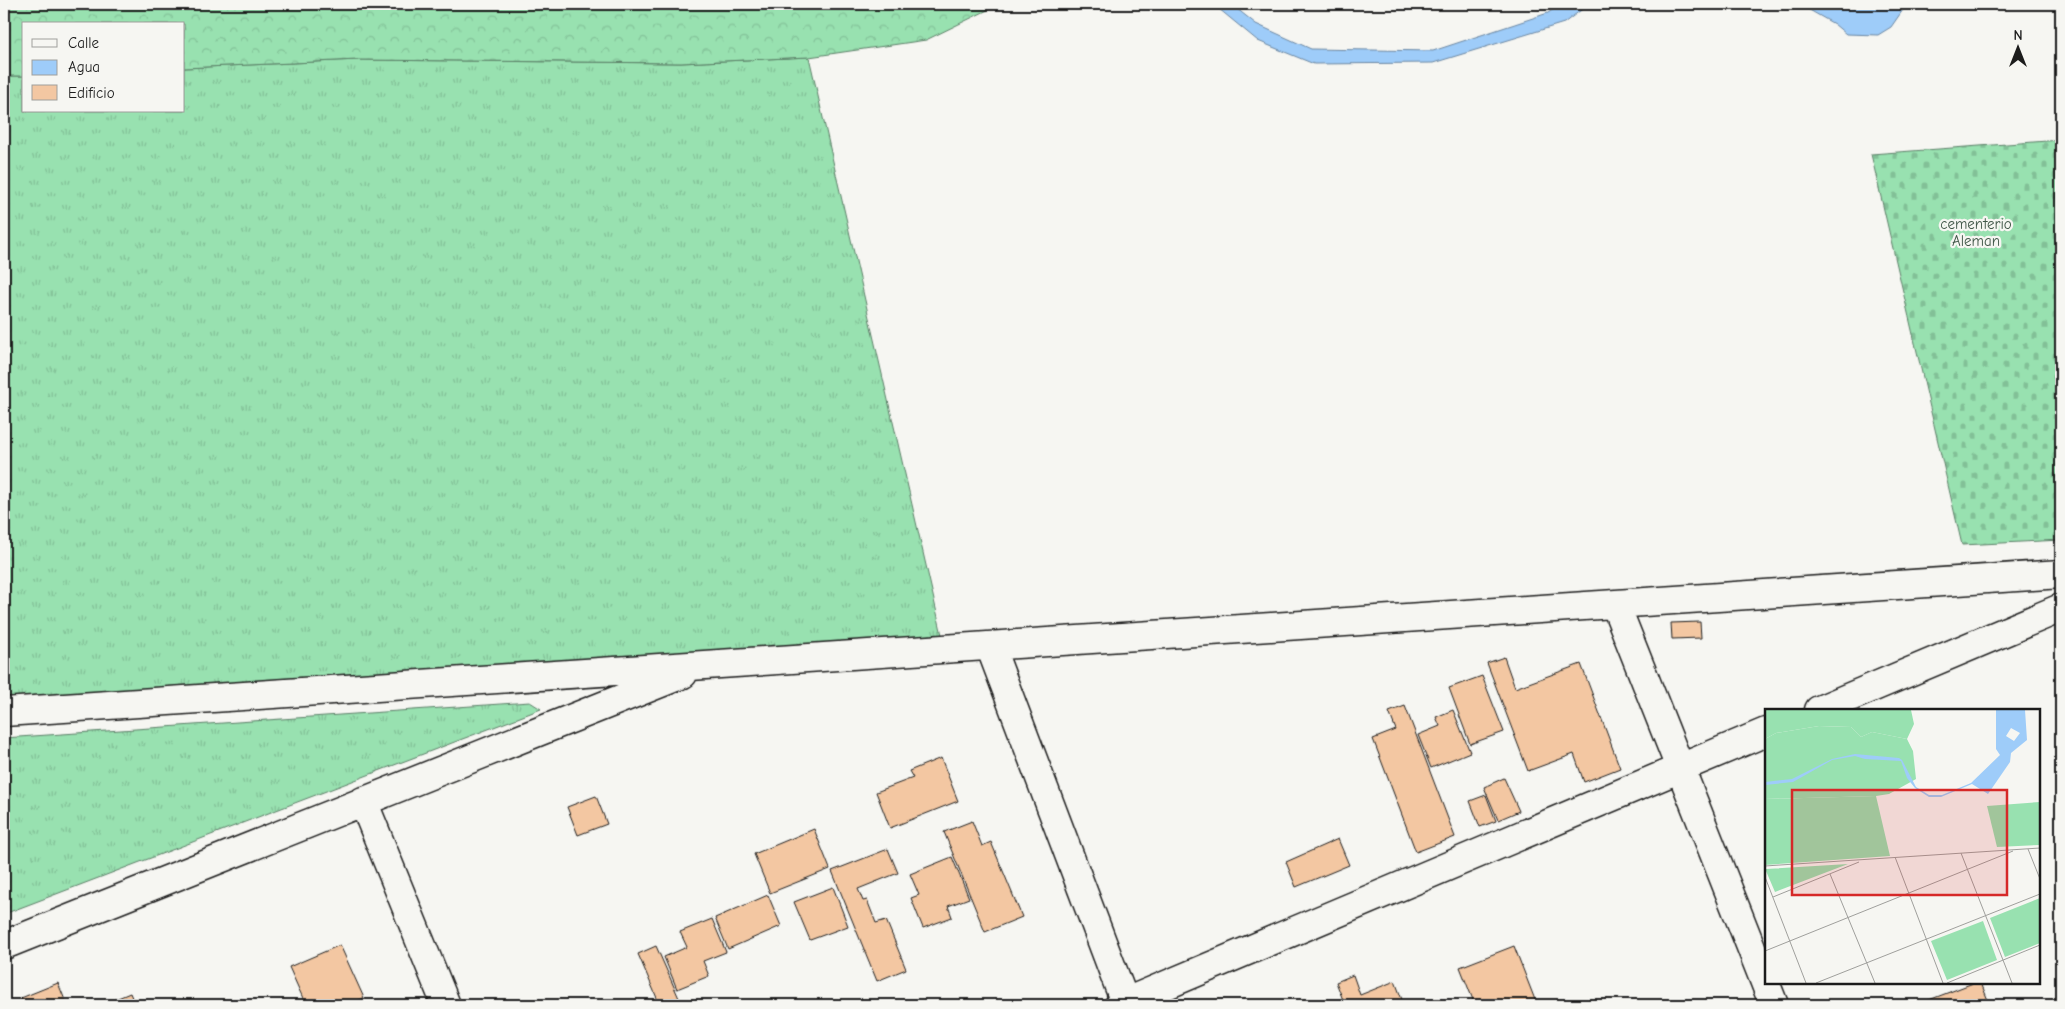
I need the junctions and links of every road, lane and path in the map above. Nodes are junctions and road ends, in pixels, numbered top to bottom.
1 (2061, 574) edge
2 (1616, 606) junction
3 (2061, 608) edge
4 (990, 646) junction
5 (705, 665) junction
6 (1821, 709) edge
7 (4, 712) edge
8 (1765, 732) edge
9 (1680, 769) junction
10 (363, 802) junction
11 (4, 945) edge
12 (1765, 982) edge
13 (1766, 984) edge
14 (1123, 1004) edge
15 (446, 1005) edge
16 (1774, 1005) edge

1 - 2 street
2 - 4 street
2 - 9 street
3 - 6 street
4 - 5 street
4 - 14 street
5 - 7 street
5 - 10 street
8 - 9 street
9 - 12 street
9 - 14 street
10 - 11 street
10 - 15 street
13 - 16 street

